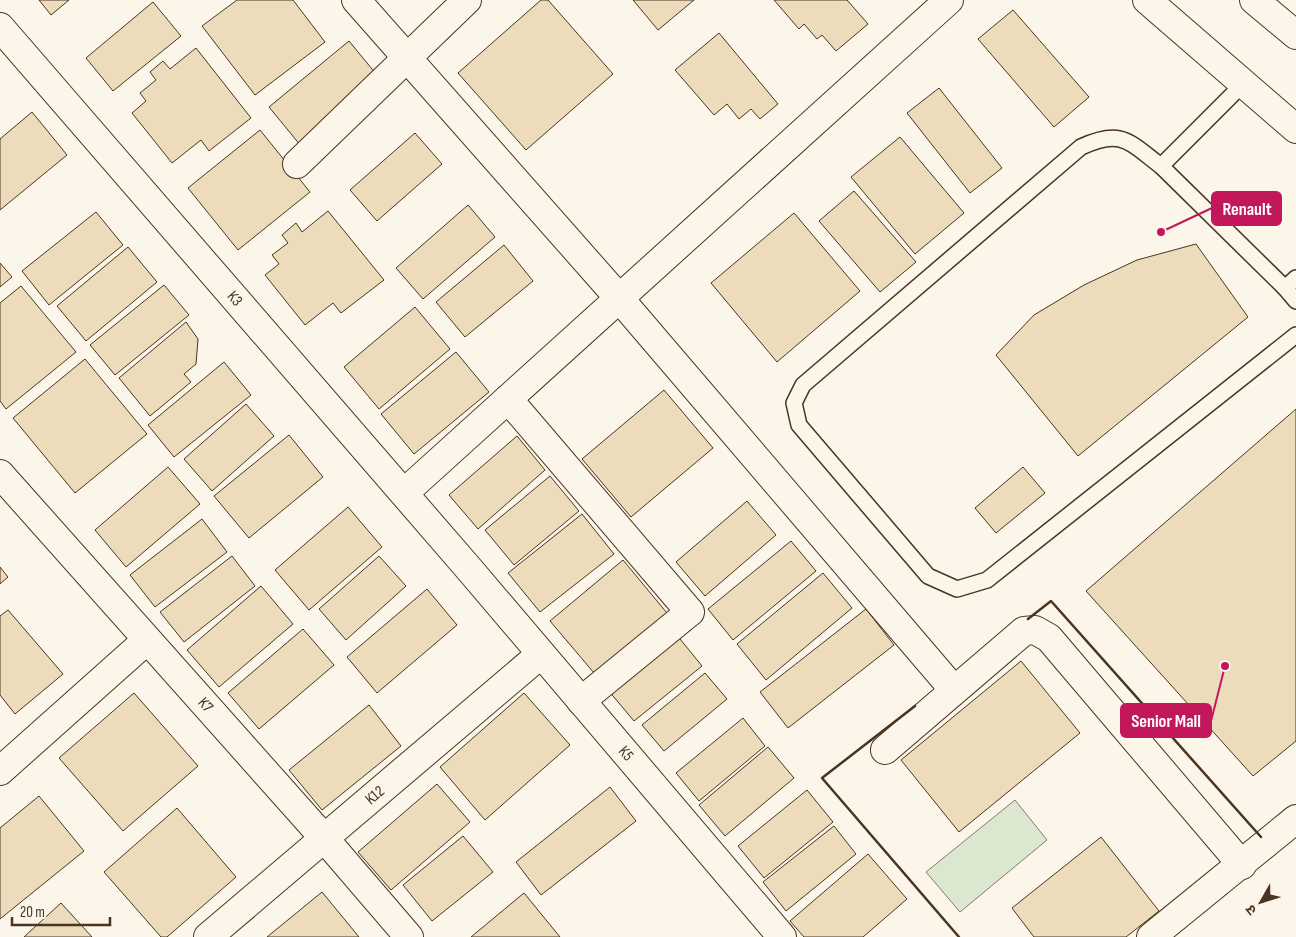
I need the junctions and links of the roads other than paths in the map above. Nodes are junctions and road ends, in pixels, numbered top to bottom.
1 (356, 0) edge
2 (467, 0) edge
3 (949, 0) edge
4 (1147, 0) edge
5 (1254, 0) edge
6 (0, 27) edge
7 (1296, 35) edge
8 (407, 58) junction
9 (1244, 83) junction
10 (1296, 129) edge
11 (297, 164) dead end
12 (1161, 166) junction
13 (1291, 283) edge
14 (619, 298) junction
15 (1296, 300) edge
16 (1296, 335) edge
17 (508, 399) junction
18 (0, 474) edge
19 (404, 493) junction
20 (470, 570) joint
21 (147, 640) junction
22 (542, 654) junction
23 (954, 690) junction
24 (581, 701) junction
25 (885, 750) dead end
26 (0, 771) edge
27 (1296, 819) edge
28 (324, 838) junction
29 (1242, 864) junction
30 (208, 937) edge
31 (409, 937) edge
32 (782, 937) edge
33 (1151, 937) edge

1 - 8 main road
2 - 8 main road
3 - 14 main road
4 - 9 main road
5 - 7 main road
6 - 19 main road, K3
8 - 11 main road
8 - 14 main road
9 - 10 main road
9 - 12 lane
12 - 13 lane
12 - 16 lane
13 - 15 lane
14 - 17 main road
14 - 23 main road
17 - 19 main road
17 - 24 main road
18 - 21 main road, K7
19 - 20 main road, K3
20 - 22 main road, K5
21 - 26 main road
21 - 28 main road, K7
22 - 24 main road, K5
22 - 28 main road, K12
23 - 25 main road
23 - 29 main road
24 - 32 main road, K5
27 - 29 main road
28 - 30 main road, K12
28 - 31 main road, K7
29 - 33 main road

